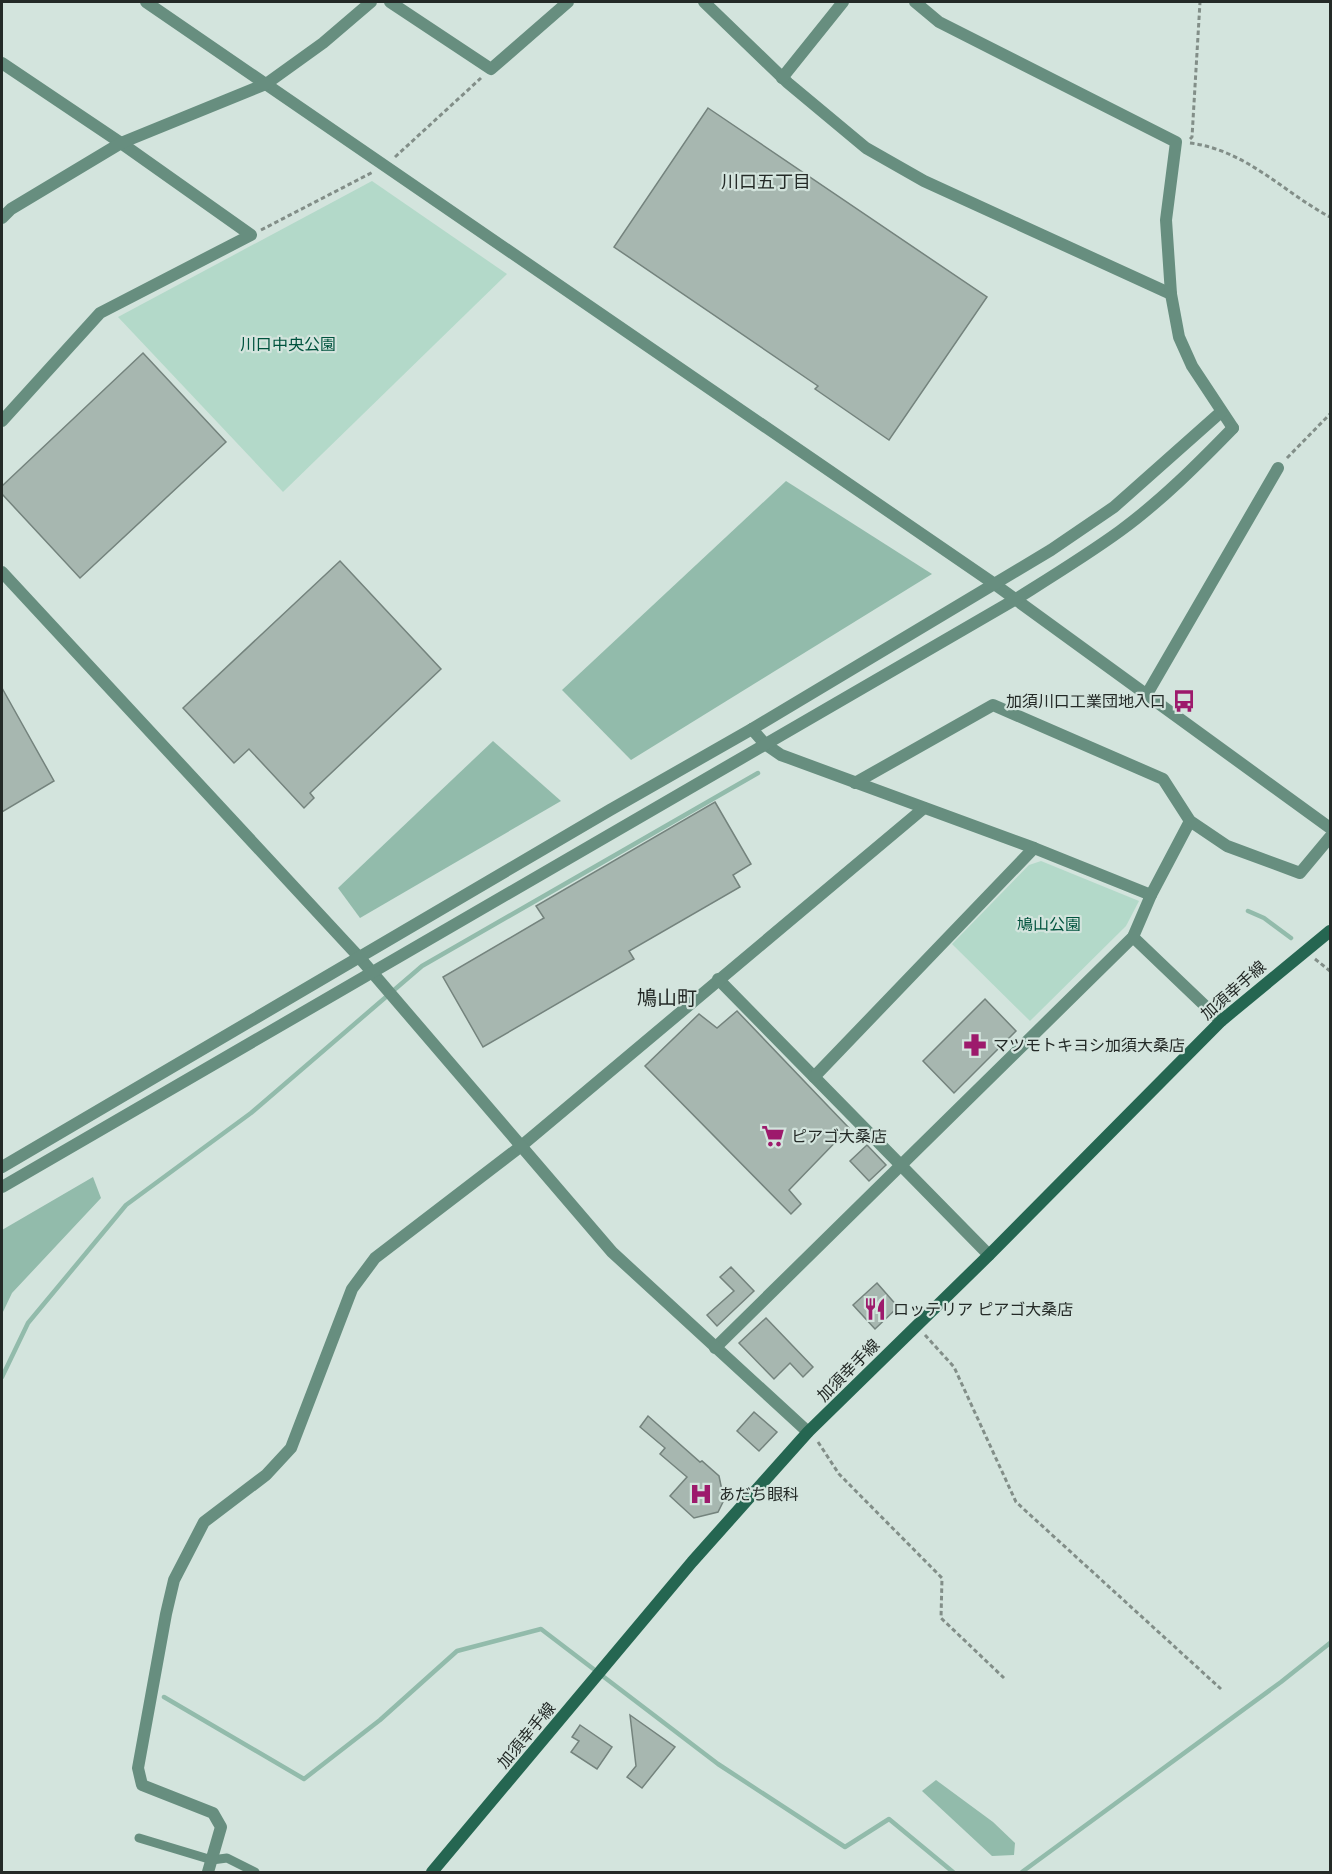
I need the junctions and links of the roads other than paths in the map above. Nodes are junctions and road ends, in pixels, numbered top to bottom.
1 (146, 2) edge
2 (371, 2) edge
3 (390, 2) edge
4 (568, 2) edge
5 (704, 2) edge
6 (843, 2) edge
7 (915, 2) edge
8 (2, 63) edge
9 (782, 78) junction
10 (266, 84) junction
11 (121, 143) junction
12 (2, 218) edge
13 (1170, 294) junction
14 (1221, 412) junction
15 (2, 421) edge
16 (1278, 468) road end
17 (2, 572) edge
18 (993, 583) junction
19 (1016, 599) junction
20 (1147, 694) junction
21 (752, 729) junction
22 (765, 744) junction
23 (855, 783) junction
24 (924, 807) junction
25 (1190, 820) junction
26 (1330, 828) edge
27 (1330, 837) edge
28 (1034, 848) junction
29 (1151, 896) junction
30 (1330, 931) edge
31 (1133, 937) junction
32 (359, 957) junction
33 (371, 971) junction
34 (718, 979) junction
35 (1221, 1021) junction
36 (814, 1077) junction
37 (520, 1147) junction
38 (900, 1164) junction
39 (2, 1167) edge
40 (2, 1186) edge
41 (989, 1255) junction
42 (715, 1348) junction
43 (808, 1432) junction
44 (139, 1838) dead end
45 (210, 1866) edge
46 (255, 1872) edge
47 (432, 1872) edge

1 - 10 street
2 - 10 street
3 - 4 street
5 - 9 street
6 - 9 street
7 - 13 street
8 - 11 street
9 - 13 street
10 - 11 street
10 - 18 street
11 - 12 street
11 - 15 street
13 - 14 street
14 - 18 street
14 - 19 street
16 - 20 street
17 - 32 street
18 - 19 street
18 - 21 street
19 - 20 street
19 - 22 street
20 - 26 street
21 - 22 street
21 - 32 street
22 - 23 street
22 - 33 street
23 - 24 street
23 - 25 street
24 - 28 street
24 - 34 street
25 - 27 street
25 - 29 street
28 - 29 street
28 - 36 street
29 - 31 street
30 - 35 main road, 加須幸手線
31 - 35 street
31 - 38 street
32 - 33 street
32 - 39 street
33 - 37 street
33 - 40 street
34 - 36 street
34 - 37 street
35 - 41 main road, 加須幸手線
36 - 38 street
37 - 42 street
37 - 45 street
38 - 41 street
38 - 42 street
41 - 43 main road, 加須幸手線
42 - 43 street
43 - 47 main road, 加須幸手線
44 - 45 lane
45 - 46 lane

